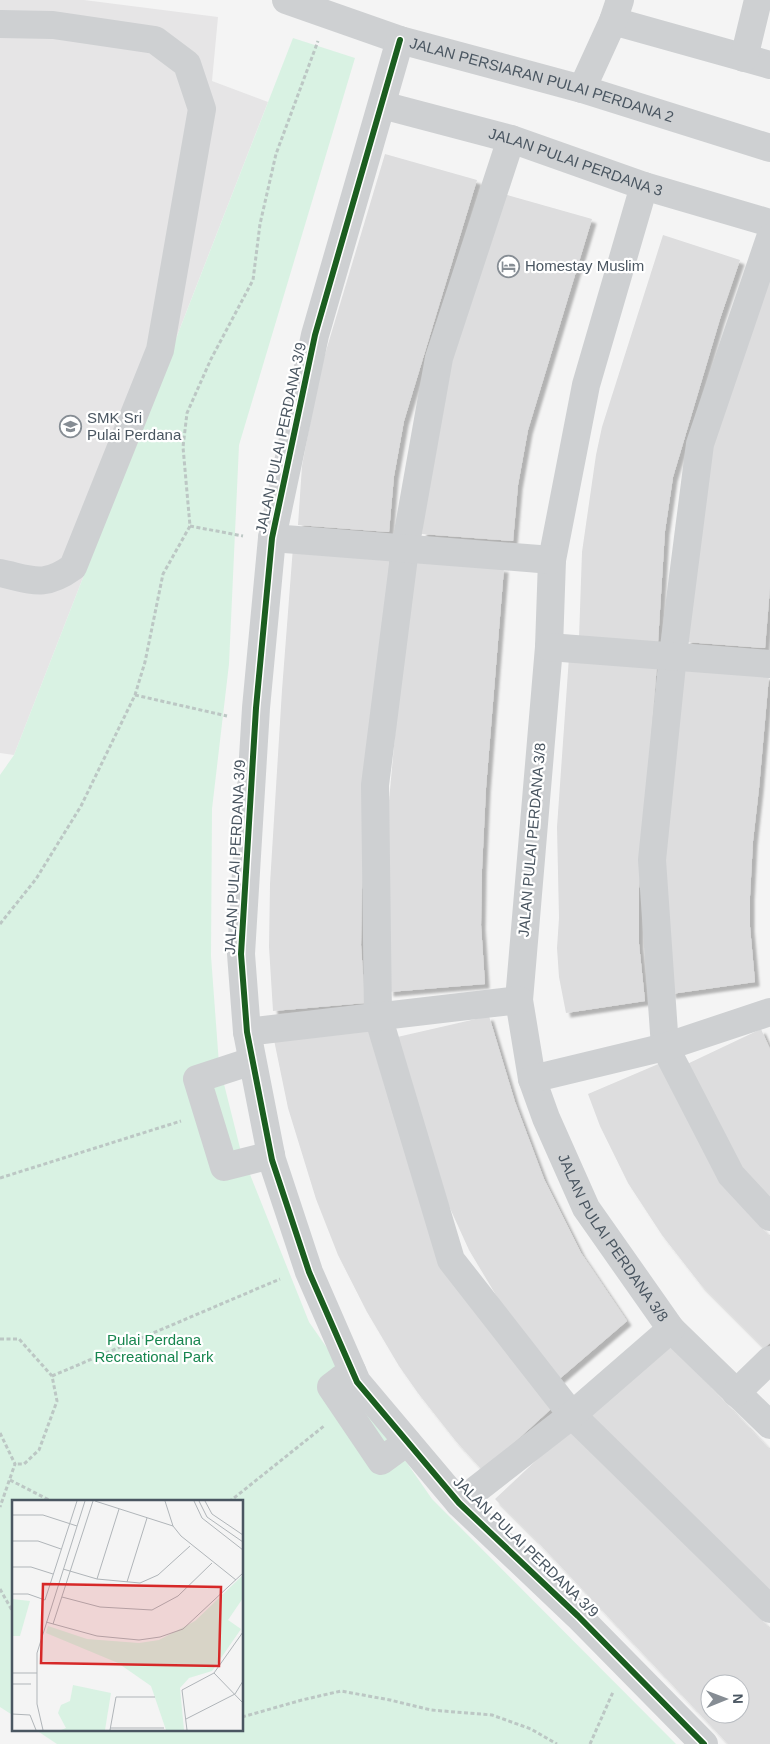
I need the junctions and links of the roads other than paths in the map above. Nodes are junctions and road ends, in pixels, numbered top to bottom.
1 (286, 0) edge
2 (758, 0) edge
3 (616, 10) edge
4 (0, 24) edge
5 (400, 40) junction
6 (744, 58) junction
7 (770, 65) edge
8 (582, 89) junction
9 (382, 105) junction
10 (511, 139) junction
11 (770, 148) edge
12 (644, 186) junction
13 (770, 223) edge
14 (770, 238) edge
15 (272, 538) junction
16 (405, 549) junction
17 (552, 560) junction
18 (0, 573) edge
19 (549, 647) junction
20 (673, 655) junction
21 (770, 664) edge
22 (519, 1000) junction
23 (770, 1012) edge
24 (378, 1016) junction
25 (247, 1032) junction
26 (665, 1047) junction
27 (252, 1061) junction
28 (532, 1079) junction
29 (271, 1155) junction
30 (770, 1217) edge
31 (671, 1330) junction
32 (770, 1360) edge
33 (352, 1371) junction
34 (736, 1393) junction
35 (572, 1415) junction
36 (770, 1426) edge
37 (408, 1442) junction
38 (459, 1503) junction
39 (770, 1609) edge
40 (704, 1744) edge

1 - 5 street, JALAN PERSIARAN PULAI PERDANA 2
2 - 6 street
3 - 6 street
3 - 8 street
4 - 18 street
5 - 8 street, JALAN PERSIARAN PULAI PERDANA 2
5 - 9 street, JALAN PULAI PERDANA 3/9
6 - 7 street
8 - 11 street, JALAN PERSIARAN PULAI PERDANA 2
9 - 10 street, JALAN PULAI PERDANA 3
9 - 15 street, JALAN PULAI PERDANA 3/9
10 - 12 street, JALAN PULAI PERDANA 3
10 - 16 street
12 - 13 street, JALAN PULAI PERDANA 3
12 - 17 street, JALAN PULAI PERDANA 3/8
14 - 20 street
15 - 16 street
15 - 25 street, JALAN PULAI PERDANA 3/9
16 - 17 street
16 - 24 street
17 - 19 street, JALAN PULAI PERDANA 3/8
19 - 20 street
19 - 22 street, JALAN PULAI PERDANA 3/8
20 - 21 street
20 - 26 street
22 - 24 street
22 - 28 street, JALAN PULAI PERDANA 3/8
23 - 26 street
24 - 25 street
24 - 35 street
25 - 27 street, JALAN PULAI PERDANA 3/9
26 - 28 street
26 - 30 street
27 - 29 street, JALAN PULAI PERDANA 3/9
27 - 29 street
28 - 31 street, JALAN PULAI PERDANA 3/8
29 - 33 street, JALAN PULAI PERDANA 3/9
31 - 34 street, JALAN PULAI PERDANA 3/8
31 - 35 street
32 - 34 street
33 - 37 street, JALAN PULAI PERDANA 3/9
33 - 37 street
34 - 36 street, JALAN PULAI PERDANA 3/8
35 - 38 street
35 - 39 street
37 - 38 street, JALAN PULAI PERDANA 3/9
38 - 40 street, JALAN PULAI PERDANA 3/9

